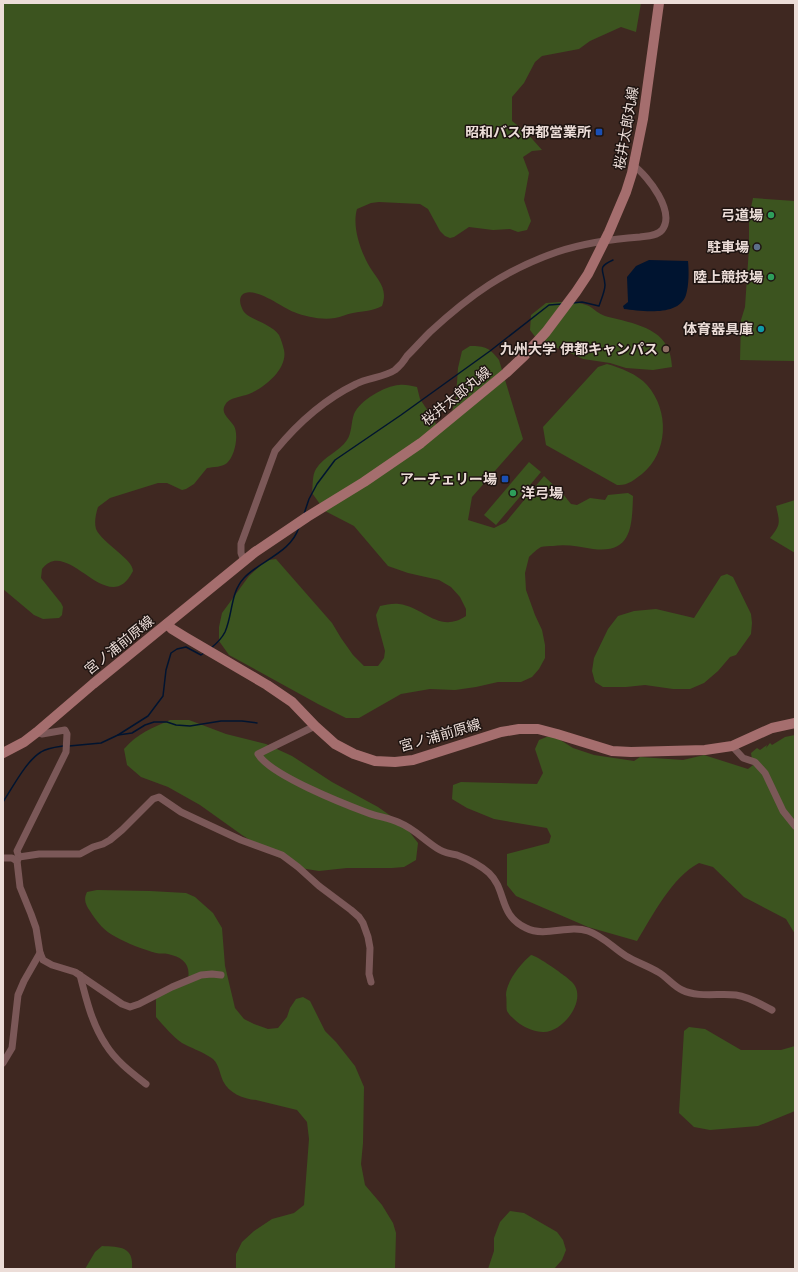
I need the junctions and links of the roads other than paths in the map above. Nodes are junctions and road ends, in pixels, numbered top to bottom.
1 (659, 3) edge
2 (634, 166) junction
3 (244, 561) junction
4 (167, 624) junction
5 (795, 723) edge
6 (315, 726) junction
7 (37, 732) junction
8 (732, 746) junction
9 (3, 753) edge
10 (795, 826) edge
11 (3, 858) edge
12 (18, 859) junction
13 (40, 953) junction
14 (80, 975) junction
15 (221, 975) dead end
16 (371, 982) dead end
17 (772, 1010) dead end
18 (3, 1063) edge
19 (146, 1084) dead end

1 - 2 main road, 桜井太郎丸線
2 - 3 main road, 桜井太郎丸線
2 - 3 street
3 - 4 main road, 桜井太郎丸線
4 - 6 main road, 宮ノ浦前原線
4 - 7 main road, 宮ノ浦前原線
5 - 8 main road, 宮ノ浦前原線
6 - 8 main road, 宮ノ浦前原線
6 - 17 street
7 - 9 main road, 宮ノ浦前原線
7 - 12 street
8 - 10 street
11 - 12 street
12 - 13 street
12 - 16 street
13 - 14 street
13 - 18 street
14 - 15 street
14 - 19 street

